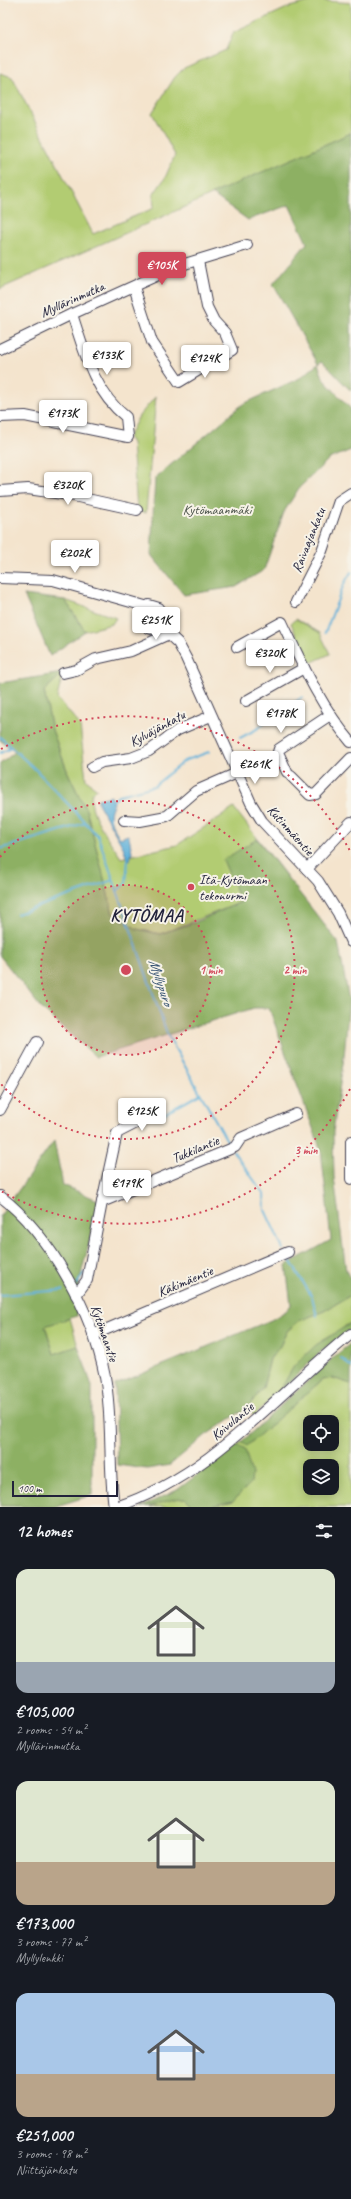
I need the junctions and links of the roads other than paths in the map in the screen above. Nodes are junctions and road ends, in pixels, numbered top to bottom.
1 (247, 245) dead end
2 (198, 261) junction
3 (134, 287) junction
4 (72, 314) junction
5 (0, 349) edge
6 (0, 417) edge
7 (0, 491) edge
8 (351, 493) edge
9 (137, 510) dead end
10 (0, 578) edge
11 (296, 602) dead end
12 (145, 606) junction
13 (166, 631) junction
14 (237, 647) dead end
15 (304, 668) junction
16 (63, 673) dead end
17 (246, 701) dead end
18 (330, 715) junction
19 (211, 716) junction
20 (351, 742) edge
21 (351, 758) edge
22 (92, 767) dead end
23 (237, 773) junction
24 (124, 820) dead end
25 (351, 822) edge
26 (307, 869) junction
27 (351, 942) edge
28 (37, 1042) dead end
29 (0, 1110) edge
30 (158, 1112) dead end
31 (296, 1114) dead end
32 (351, 1141) edge
33 (351, 1180) edge
34 (0, 1196) edge
35 (102, 1202) junction
36 (288, 1252) dead end
37 (76, 1295) junction
38 (351, 1334) edge
39 (93, 1336) junction
40 (115, 1507) edge

1 - 2 street, Myllärinmutka
2 - 3 street, Myllärinmutka
2 - 3 street
3 - 4 street, Myllärinmutka
4 - 5 street, Myllärinmutka
4 - 6 street
7 - 9 street
8 - 11 street, Raivaajankatu
10 - 12 street
12 - 13 street
12 - 13 street
13 - 16 street
13 - 19 street, Kutinmäentie
14 - 15 street
15 - 17 street
15 - 18 street
18 - 20 street
18 - 21 street
19 - 22 street, Kylväjänkatu
19 - 23 street, Kutinmäentie
23 - 24 street
23 - 26 street, Kutinmäentie
25 - 26 street
26 - 27 street, Kutinmäentie
28 - 29 street
30 - 35 street
31 - 35 street, Tukkilantie
32 - 33 street
34 - 37 street, Kytömaantie
35 - 37 street
36 - 39 street, Käkimäentie
37 - 39 street, Kytömaantie
38 - 40 street, Koivulantie
39 - 40 street, Kytömaantie

